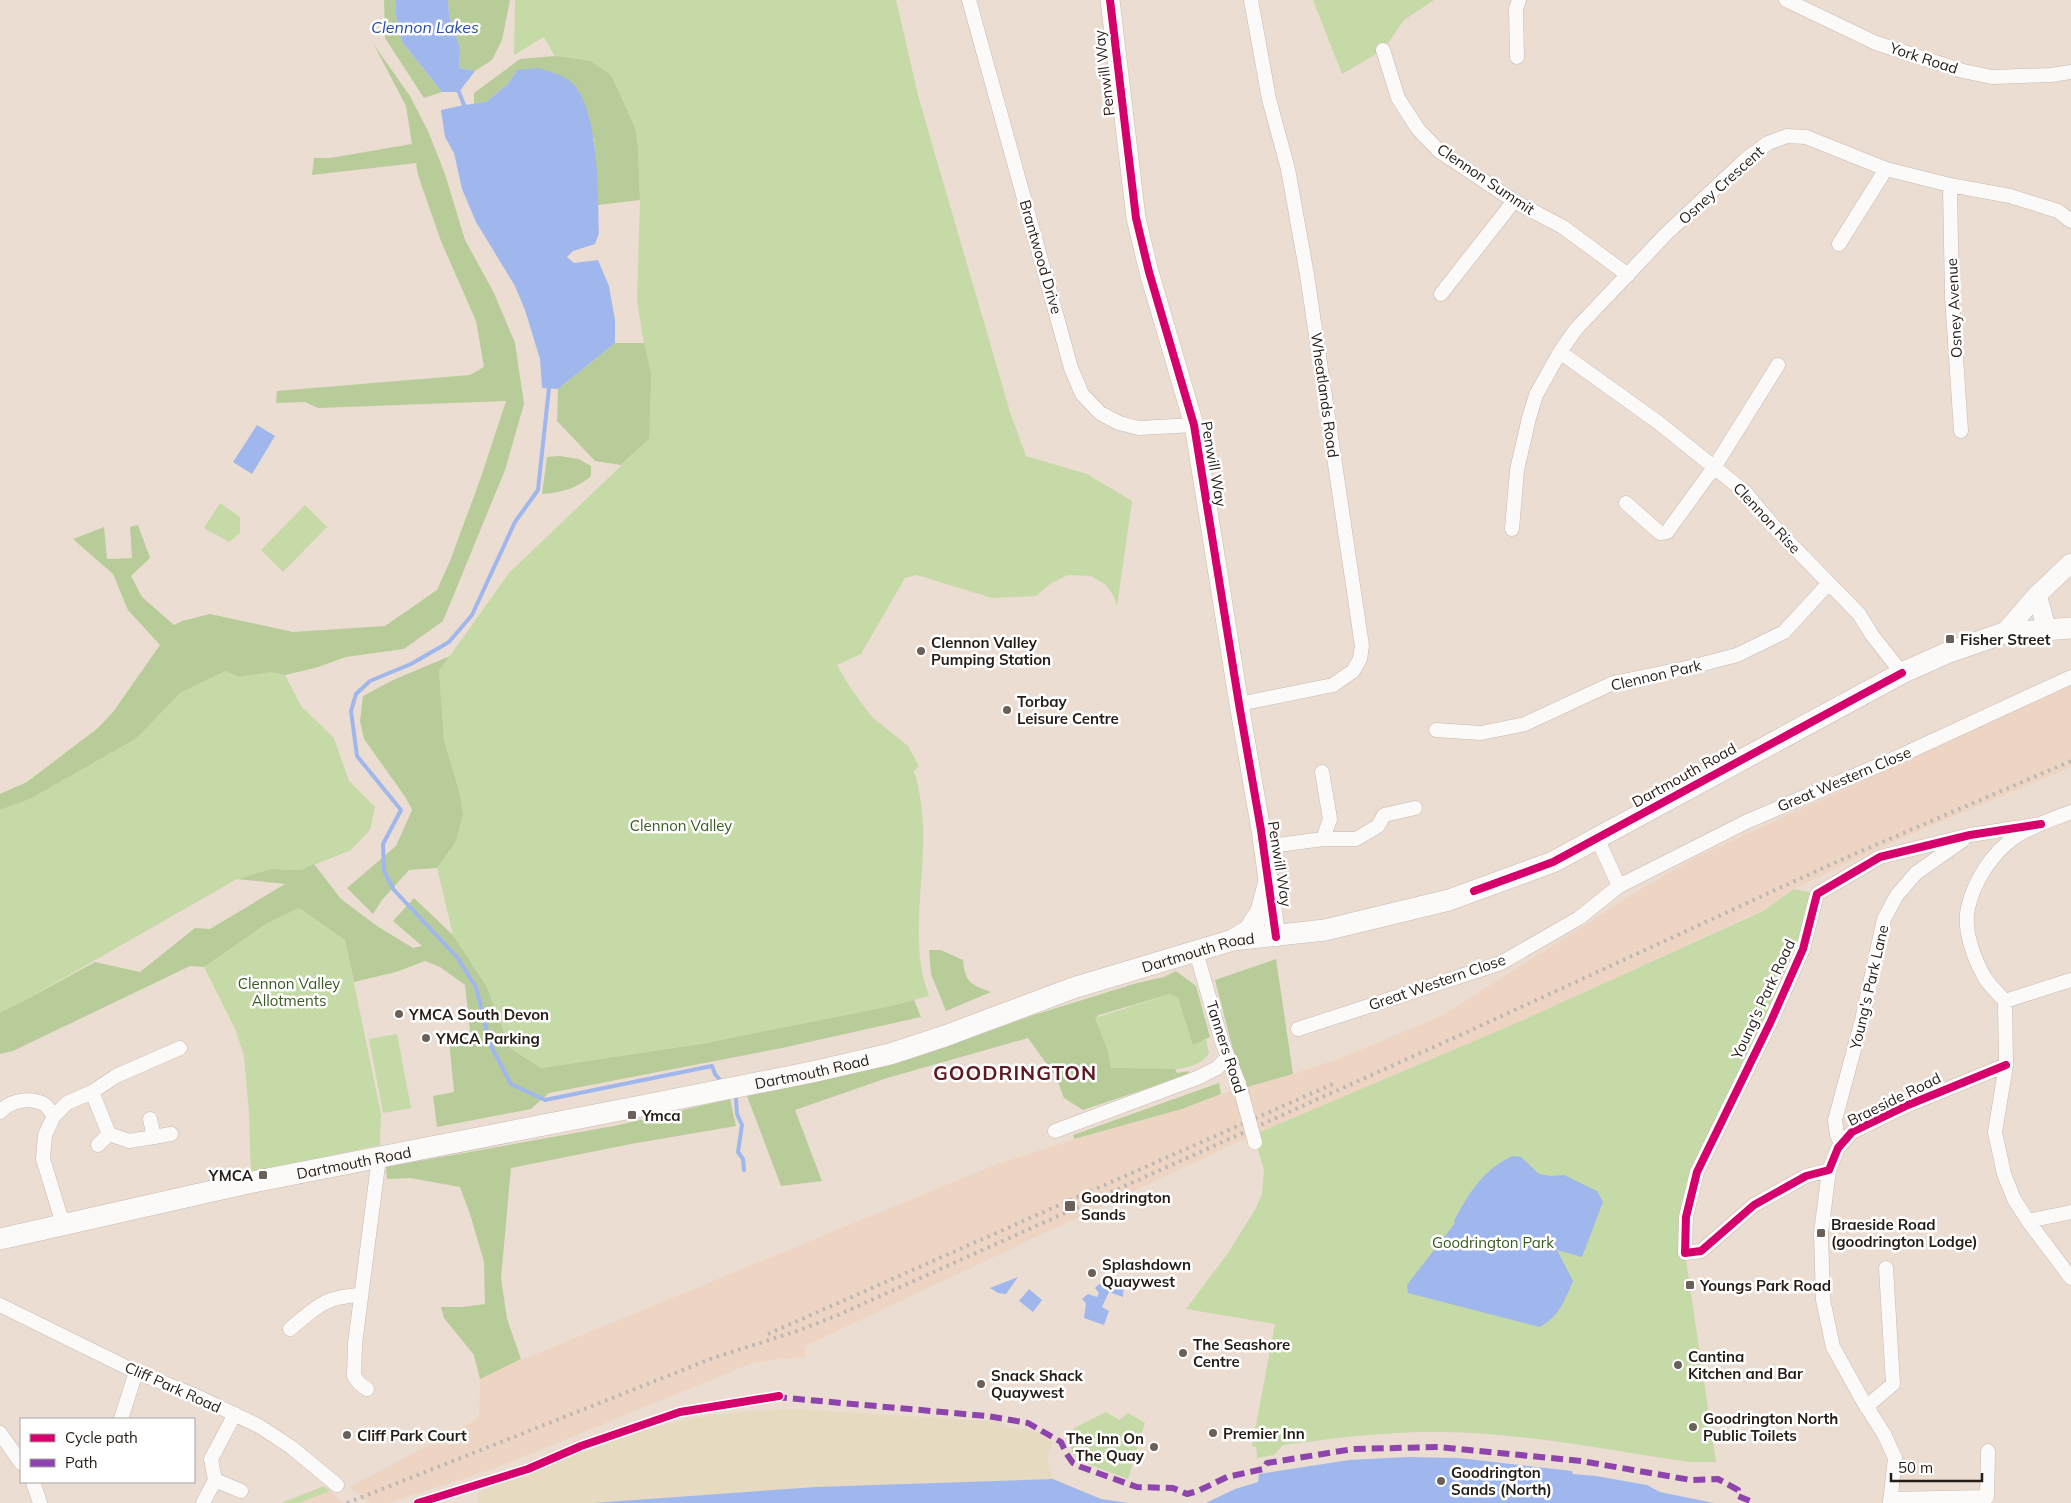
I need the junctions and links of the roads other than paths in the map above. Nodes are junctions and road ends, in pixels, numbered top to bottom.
1 (969, 0) edge
2 (1110, 0) edge
3 (1251, 0) edge
4 (1520, 0) edge
5 (1786, 0) edge
6 (1383, 50) dead end
7 (1517, 57) dead end
8 (2071, 72) edge
9 (1886, 169) junction
10 (1950, 185) junction
11 (1514, 201) junction
12 (2071, 221) edge
13 (1839, 244) dead end
14 (1628, 275) junction
15 (1441, 294) dead end
16 (1560, 352) junction
17 (1778, 365) dead end
18 (1194, 425) junction
19 (1961, 431) dead end
20 (1715, 466) junction
21 (1626, 503) dead end
22 (1512, 529) dead end
23 (2071, 563) edge
24 (1828, 584) junction
25 (2037, 595) junction
26 (2071, 628) edge
27 (2047, 630) junction
28 (2004, 633) junction
29 (1902, 672) junction
30 (2071, 677) edge
31 (1239, 704) junction
32 (1436, 730) dead end
33 (1322, 772) dead end
34 (1415, 808) dead end
35 (2071, 812) edge
36 (2041, 824) junction
37 (1970, 835) junction
38 (1323, 838) junction
39 (1597, 838) junction
40 (1263, 847) junction
41 (1269, 881) junction
42 (1619, 886) junction
43 (1276, 936) junction
44 (1233, 940) junction
45 (1196, 952) junction
46 (2071, 980) edge
47 (2005, 1000) junction
48 (1298, 1029) dead end
49 (180, 1048) dead end
50 (1227, 1058) junction
51 (2006, 1065) junction
52 (92, 1092) junction
53 (0, 1112) edge
54 (54, 1116) junction
55 (150, 1120) dead end
56 (1055, 1130) dead end
57 (109, 1134) junction
58 (171, 1134) dead end
59 (154, 1137) junction
60 (1255, 1142) dead end
61 (1841, 1144) junction
62 (98, 1145) dead end
63 (378, 1156) junction
64 (1829, 1170) junction
65 (2071, 1212) edge
66 (2028, 1221) junction
67 (63, 1224) junction
68 (0, 1239) edge
69 (1886, 1268) dead end
70 (2071, 1278) edge
71 (361, 1295) junction
72 (0, 1305) edge
73 (290, 1329) dead end
74 (136, 1372) junction
75 (367, 1389) dead end
76 (1866, 1407) junction
77 (235, 1414) junction
78 (121, 1418) edge
79 (0, 1432) edge
80 (1988, 1451) dead end
81 (20, 1462) edge
82 (214, 1480) junction
83 (33, 1483) edge
84 (336, 1485) dead end
85 (241, 1491) dead end
86 (1966, 1500) edge
87 (1890, 1501) edge
88 (40, 1503) edge
89 (203, 1503) edge

1 - 18 street, Brantwood Drive
2 - 18 street, Penwill Way
3 - 31 street, Wheatlands Road
4 - 7 street
5 - 8 street, York Road
6 - 11 street, Clennon Summit
9 - 10 street, Osney Crescent
9 - 13 street
9 - 14 street, Osney Crescent
10 - 12 street, Osney Crescent
10 - 19 street, Osney Avenue
11 - 14 street, Clennon Summit
11 - 15 street
14 - 16 street, Osney Crescent
16 - 20 street, Clennon Rise
16 - 22 street, Osney Crescent
17 - 20 street
18 - 31 street, Penwill Way
20 - 21 street
20 - 24 street, Clennon Rise
23 - 25 street
24 - 29 street, Clennon Rise
24 - 32 street, Clennon Park
25 - 27 street
25 - 28 street
26 - 27 main road, Dartmouth Road
27 - 28 main road, Dartmouth Road
28 - 29 main road, Dartmouth Road
29 - 39 main road, Dartmouth Road
30 - 42 street, Great Western Close
31 - 40 street, Penwill Way
33 - 38 street
34 - 38 street
35 - 36 street
36 - 37 street, Young's Park Road
36 - 47 street
37 - 61 street, Young's Park Lane
37 - 64 street, Young's Park Road
38 - 40 street
39 - 42 street
39 - 43 main road, Dartmouth Road
40 - 41 street, Penwill Way
41 - 43 street, Penwill Way
41 - 44 main road
42 - 48 street, Great Western Close
43 - 44 main road, Dartmouth Road
44 - 45 main road, Dartmouth Road
45 - 50 street, Tanners Road
45 - 63 main road, Dartmouth Road
46 - 47 street
47 - 51 street
49 - 52 street
50 - 56 street
50 - 60 street, Tanners Road, bridge
51 - 61 street, Braeside Road
51 - 66 street
52 - 54 street
52 - 57 street
53 - 54 street
54 - 67 street
55 - 59 street
57 - 59 street
57 - 62 street
58 - 59 street
61 - 64 street, Braeside Road
63 - 67 main road, Dartmouth Road
63 - 71 street
64 - 76 street, Braeside Road
65 - 66 street
66 - 70 street
67 - 68 main road, Dartmouth Road
69 - 76 street
71 - 73 street
71 - 75 street
72 - 74 street, Cliff Park Road
74 - 77 street, Cliff Park Road
74 - 78 street
76 - 87 street, Braeside Road
77 - 82 street
77 - 84 street, Cliff Park Road
79 - 81 street
80 - 86 street
82 - 85 street
82 - 89 street
83 - 88 street
86 - 87 street

